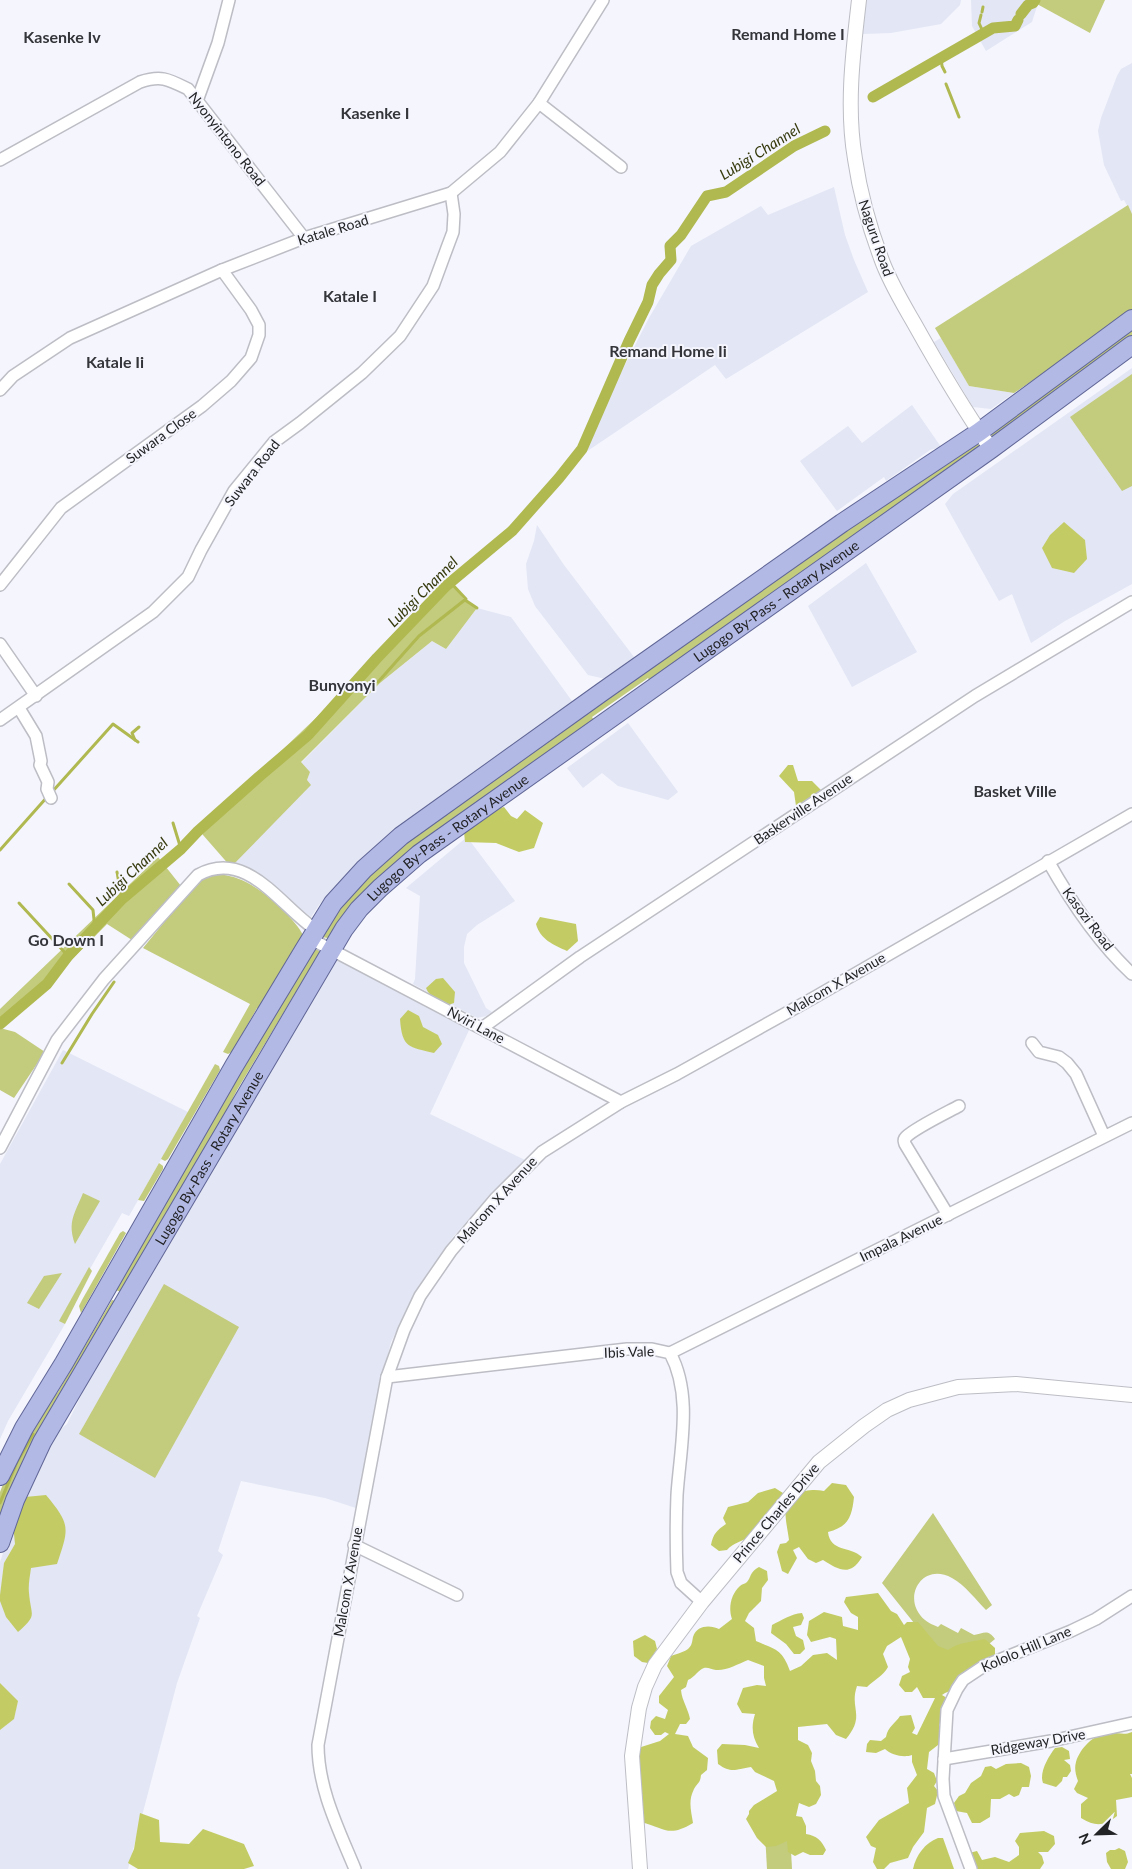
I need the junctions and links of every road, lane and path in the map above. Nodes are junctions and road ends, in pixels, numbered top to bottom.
1 (229, 0) edge
2 (603, 0) edge
3 (859, 0) edge
4 (197, 101) junction
5 (539, 104) junction
6 (0, 160) edge
7 (621, 167) dead end
8 (451, 193) junction
9 (304, 238) junction
10 (222, 270) junction
11 (1132, 319) edge
12 (1132, 345) edge
13 (0, 390) edge
14 (979, 432) junction
15 (990, 449) junction
16 (0, 585) edge
17 (1132, 602) edge
18 (0, 644) edge
19 (36, 696) junction
20 (19, 708) junction
21 (0, 720) edge
22 (51, 798) dead end
23 (1132, 814) edge
24 (1048, 861) junction
25 (313, 934) junction
26 (332, 949) junction
27 (1132, 974) edge
28 (482, 1028) junction
29 (1032, 1043) dead end
30 (620, 1102) junction
31 (959, 1106) dead end
32 (1132, 1122) edge
33 (1104, 1136) junction
34 (0, 1148) edge
35 (948, 1215) junction
36 (105, 1293) junction
37 (125, 1301) junction
38 (670, 1352) junction
39 (387, 1377) junction
40 (1132, 1395) edge
41 (0, 1476) edge
42 (0, 1543) edge
43 (354, 1545) junction
44 (457, 1595) dead end
45 (1132, 1596) edge
46 (702, 1602) junction
47 (1132, 1723) edge
48 (944, 1759) junction
49 (966, 1867) edge
50 (356, 1869) edge
51 (640, 1869) edge

1 - 4 street
2 - 5 street, Katale Road
3 - 14 street, Naguru Road
4 - 6 street, Nyonyintono Road
4 - 9 street, Nyonyintono Road
5 - 7 street
5 - 8 street, Katale Road
8 - 9 street, Katale Road
8 - 19 street, Suwara Road
9 - 10 street, Katale Road
10 - 13 street, Katale Road
10 - 16 street, Suwara Close
11 - 14 main road, Lugogo By-Pass - Rotary Avenue
12 - 15 main road, Lugogo By-Pass - Rotary Avenue
14 - 15 street, Naguru Road
14 - 25 main road, Lugogo By-Pass - Rotary Avenue
15 - 26 main road, Lugogo By-Pass - Rotary Avenue
17 - 28 street, Baskerville Avenue
18 - 19 street
19 - 20 street, Suwara Road
20 - 21 street, Suwara Road
20 - 22 street
23 - 24 street, Malcom X Avenue
24 - 27 street, Kasozi Road
24 - 30 street, Malcom X Avenue
25 - 26 street, Nviri Lane
25 - 34 street, Nviri Lane
25 - 36 main road, Lugogo By-Pass - Rotary Avenue
26 - 28 street, Nviri Lane
26 - 37 main road, Lugogo By-Pass - Rotary Avenue
28 - 30 street, Nviri Lane
29 - 33 street
30 - 39 street, Malcom X Avenue
31 - 35 street
32 - 33 street, Impala Avenue
33 - 35 street, Impala Avenue
35 - 38 street, Impala Avenue
36 - 37 main road
36 - 41 main road, Lugogo By-Pass - Rotary Avenue
37 - 42 main road, Lugogo By-Pass - Rotary Avenue
38 - 39 street, Ibis Vale
38 - 46 street, Ibis Vale
39 - 43 street, Malcom X Avenue
40 - 46 street, Prince Charles Drive
43 - 44 street
43 - 50 street, Malcom X Avenue
45 - 48 street, Kololo Hill Lane
46 - 51 street, Prince Charles Drive
47 - 48 street, Ridgeway Drive
48 - 49 street, Kololo Hill Lane

